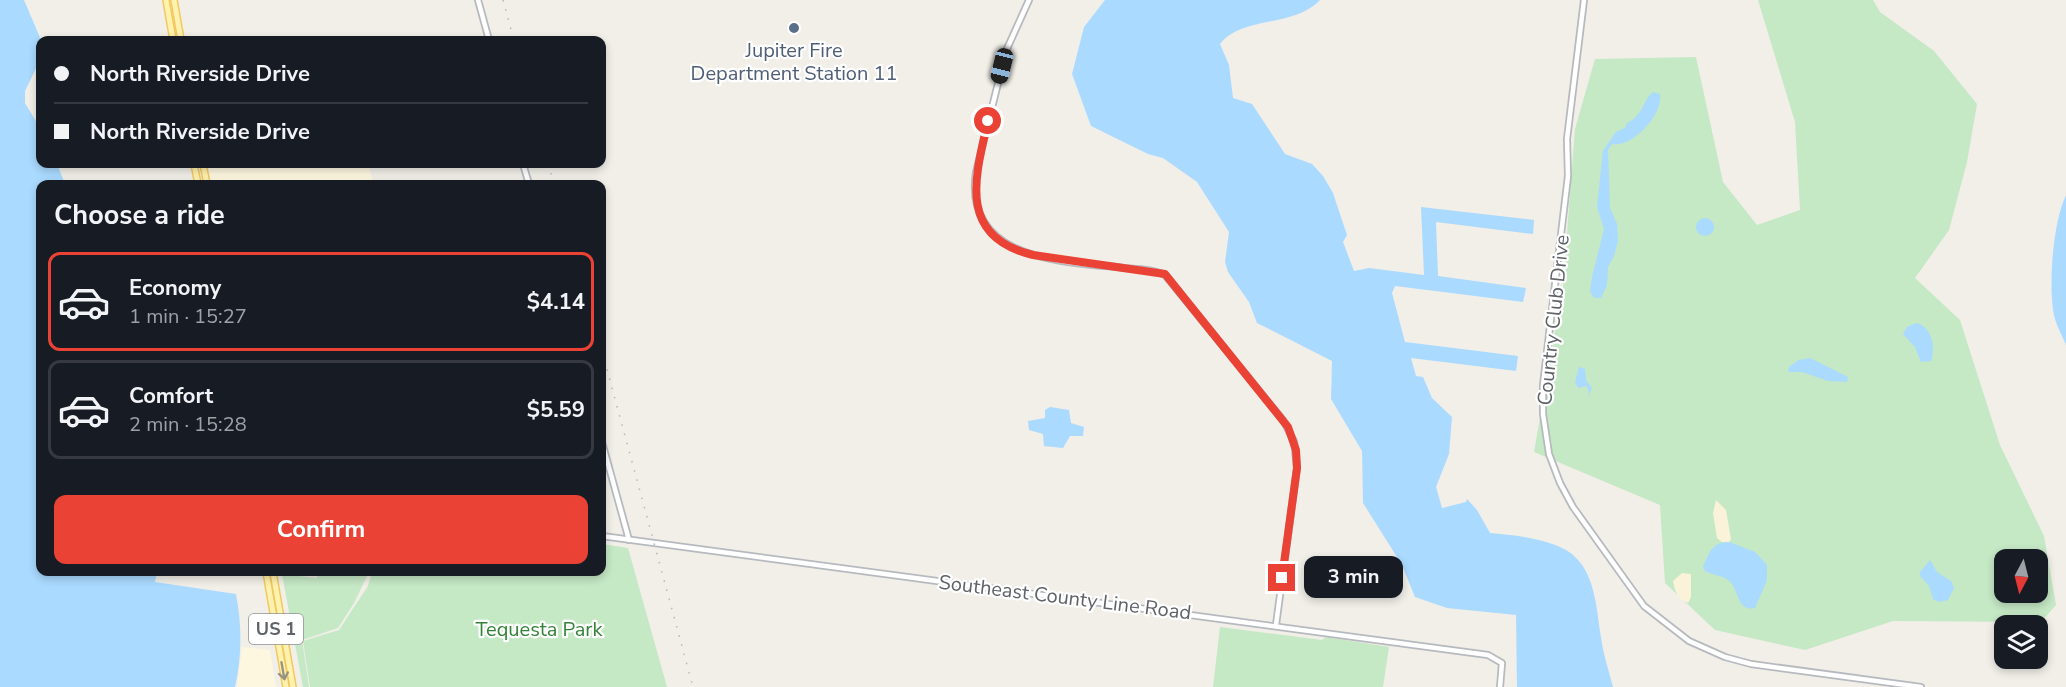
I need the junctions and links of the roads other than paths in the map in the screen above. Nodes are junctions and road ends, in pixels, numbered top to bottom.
1 (166, 0) edge
2 (174, 0) edge
3 (478, 0) edge
4 (1029, 0) edge
5 (1584, 0) edge
6 (171, 36) edge
7 (180, 36) edge
8 (488, 36) edge
9 (606, 457) edge
10 (606, 537) edge
11 (629, 540) junction
12 (271, 576) edge
13 (273, 576) edge
14 (1276, 625) junction
15 (286, 687) edge
16 (293, 687) edge
17 (1500, 687) edge
18 (1921, 687) edge

1 - 6 main road
2 - 7 main road
3 - 8 street
4 - 14 street
5 - 18 street, Country Club Drive
9 - 11 street
10 - 11 street, Southeast County Line Road
11 - 14 street, Southeast County Line Road
12 -> 15 main road, US 1
13 - 16 main road, US 1
14 - 17 street, Southeast County Line Road

